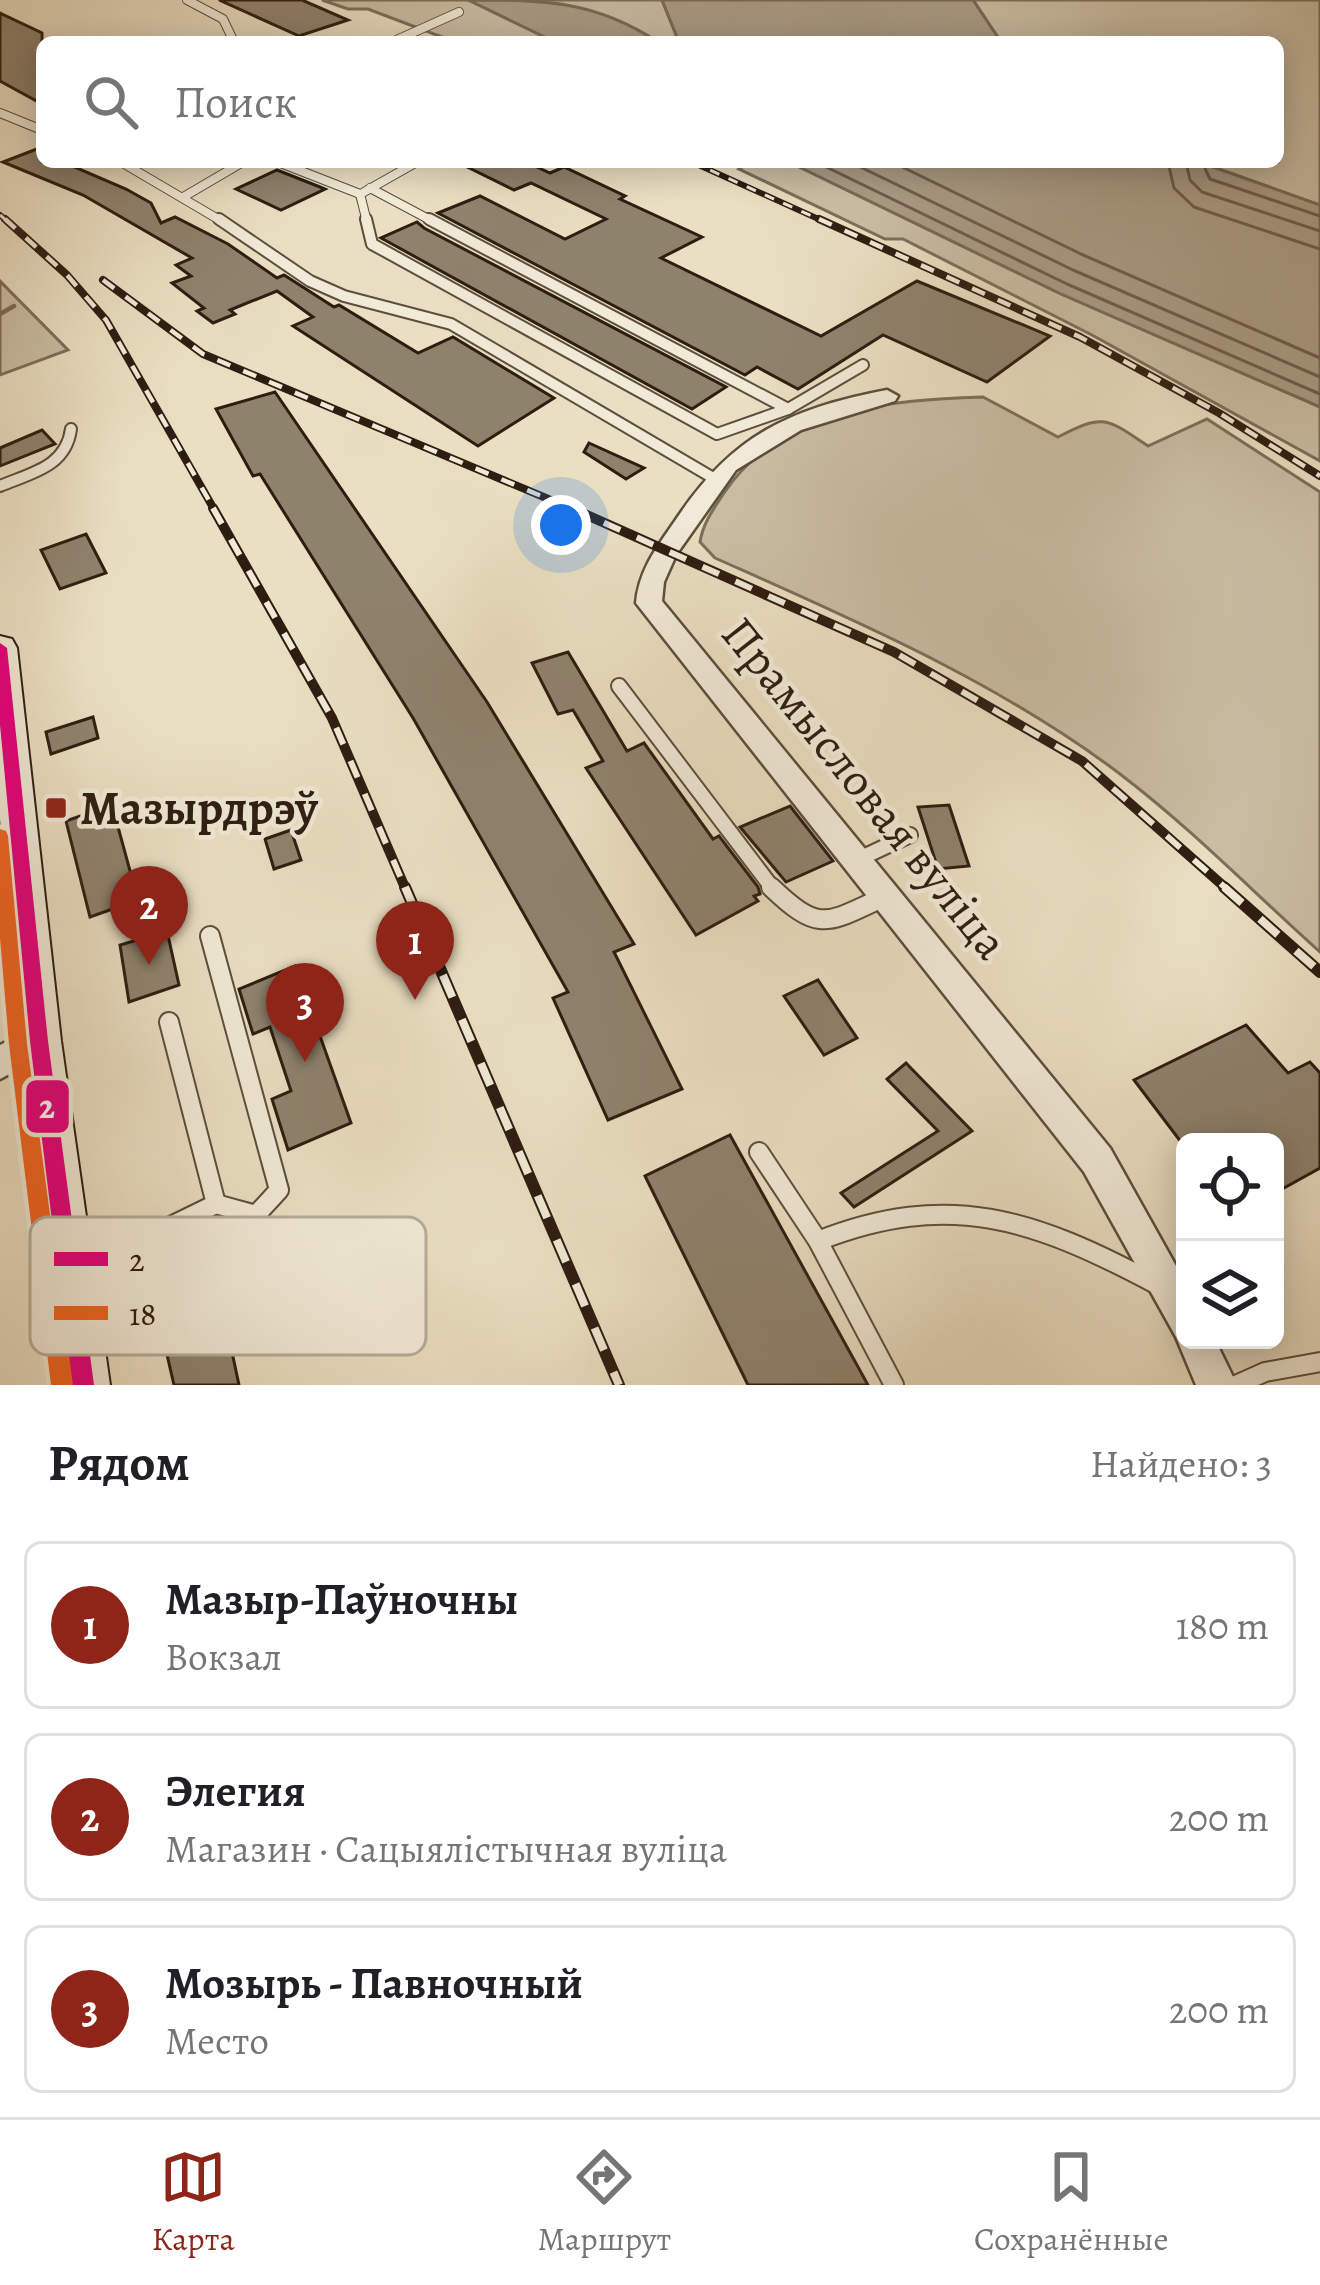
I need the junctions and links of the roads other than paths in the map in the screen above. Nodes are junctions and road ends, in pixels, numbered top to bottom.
1 (187, 0) edge
2 (459, 12) dead end
3 (231, 36) edge
4 (405, 36) edge
5 (0, 113) edge
6 (36, 128) edge
7 (132, 168) edge
8 (233, 168) edge
9 (296, 168) edge
10 (406, 168) edge
11 (365, 191) junction
12 (185, 196) junction
13 (863, 365) dead end
14 (887, 396) dead end
15 (788, 409) junction
16 (71, 429) dead end
17 (715, 479) junction
18 (0, 486) edge
19 (1, 656) edge
20 (619, 686) dead end
21 (6, 744) edge
22 (910, 835) dead end
23 (859, 859) junction
24 (889, 895) junction
25 (210, 937) dead end
26 (169, 1022) dead end
27 (39, 1041) junction
28 (0, 1063) edge
29 (759, 1152) dead end
30 (216, 1204) junction
31 (61, 1217) edge
32 (189, 1217) edge
33 (818, 1241) junction
34 (1170, 1291) junction
35 (1176, 1303) edge
36 (1199, 1349) edge
37 (79, 1355) edge
38 (1320, 1362) edge
39 (83, 1385) edge
40 (893, 1385) edge
41 (1217, 1385) edge
42 (1236, 1385) edge

1 - 3 lane
2 - 4 lane
5 - 6 lane
7 - 12 lane
8 - 12 lane
9 - 11 lane
10 - 11 lane
11 - 15 lane
11 - 15 lane
12 - 17 lane
13 - 15 lane
14 - 17 street, Прамысловая вуліца
16 - 18 lane
17 - 23 street, Прамысловая вуліца
19 - 21 street
20 - 24 lane
21 - 27 street
22 - 23 lane
23 - 24 street, Прамысловая вуліца
24 - 34 street, Прамысловая вуліца
25 - 30 lane
26 - 30 lane
27 - 28 street
27 - 31 street
29 - 33 lane
30 - 32 lane
33 - 34 lane
33 - 40 lane
34 - 35 street, Прамысловая вуліца
36 - 41 street
37 - 39 street
38 - 42 lane

